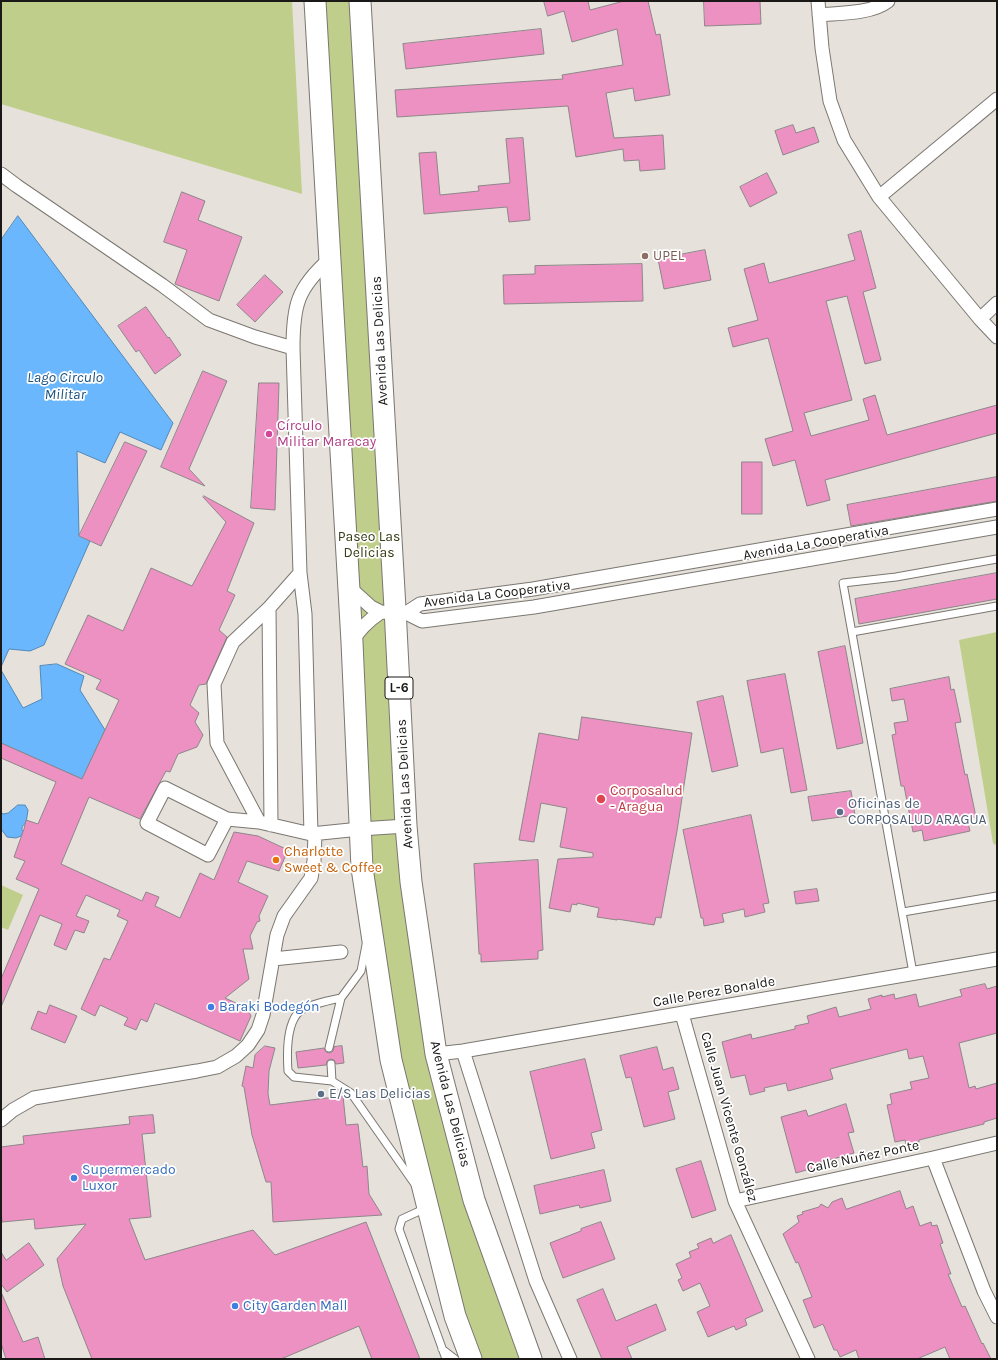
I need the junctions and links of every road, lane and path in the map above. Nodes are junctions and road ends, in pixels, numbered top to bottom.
1 (315, 1) edge
2 (360, 1) edge
3 (818, 1) edge
4 (888, 1) edge
5 (819, 15) junction
6 (997, 100) edge
7 (1, 174) edge
8 (879, 197) junction
9 (330, 259) junction
10 (997, 303) edge
11 (980, 319) junction
12 (997, 337) edge
13 (293, 348) junction
14 (997, 509) edge
15 (997, 528) edge
16 (997, 559) edge
17 (300, 573) junction
18 (349, 587) junction
19 (997, 606) edge
20 (269, 608) junction
21 (394, 613) junction
22 (852, 632) junction
23 (352, 642) junction
24 (227, 819) junction
25 (265, 823) junction
26 (406, 826) junction
27 (360, 829) junction
28 (313, 834) junction
29 (997, 896) edge
30 (903, 912) junction
31 (370, 922) junction
32 (341, 952) dead end
33 (273, 959) junction
34 (997, 959) edge
35 (913, 973) junction
36 (341, 998) junction
37 (682, 1014) junction
38 (329, 1048) dead end
39 (463, 1051) junction
40 (436, 1054) junction
41 (331, 1064) dead end
42 (332, 1081) junction
43 (1, 1120) edge
44 (997, 1143) edge
45 (933, 1158) junction
46 (735, 1201) junction
47 (427, 1204) junction
48 (997, 1317) edge
49 (442, 1349) junction
50 (446, 1359) edge
51 (455, 1359) edge
52 (471, 1359) edge
53 (531, 1359) edge
54 (570, 1359) edge
55 (808, 1359) edge

1 - 9 main road
2 - 21 main road, Avenida Las Delicias / L-6
3 - 5 street
4 - 5 street
5 - 8 street
6 - 8 street
7 - 13 street
8 - 11 street
9 - 13 street
9 - 18 main road
10 - 11 street
11 - 12 street
13 - 17 street
14 - 21 street, Avenida La Cooperativa
15 - 21 street, Avenida La Cooperativa
16 - 22 lane
17 - 20 street
17 - 28 street
18 - 21 street
18 - 23 main road
19 - 22 lane
20 - 25 street
20 - 25 street
21 - 23 street
21 - 26 main road, Avenida Las Delicias / L-6
22 - 30 lane
23 - 27 main road
24 - 24 street
24 - 25 street
25 - 28 street
26 - 27 street
26 - 40 main road, Avenida Las Delicias / L-6
27 - 28 street
27 - 31 main road
28 - 33 street
29 - 30 lane
30 - 35 lane
31 - 36 lane
31 - 47 main road
32 - 33 street
33 - 43 street
34 - 35 street, Calle Perez Bonalde
35 - 37 street, Calle Perez Bonalde
36 - 38 lane
36 - 42 lane
37 - 39 street, Calle Perez Bonalde
37 - 46 street, Calle Juan Vicente González
39 - 40 street, Calle Perez Bonalde
39 - 54 street
40 - 53 main road, Avenida Las Delicias / L-6
41 - 42 lane
42 - 47 lane
44 - 45 street, Calle Nuñez Ponte
45 - 46 street, Calle Nuñez Ponte
45 - 48 street
46 - 55 street, Calle Juan Vicente González
47 - 49 lane
47 - 52 main road
49 - 50 lane
49 - 51 lane

